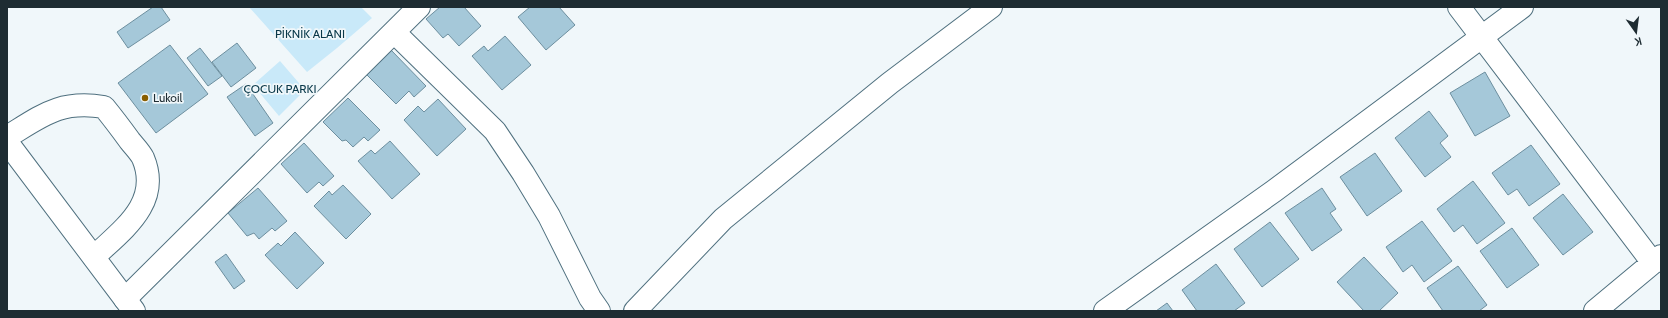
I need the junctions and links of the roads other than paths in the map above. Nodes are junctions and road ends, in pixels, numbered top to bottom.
1 (419, 7) edge
2 (992, 7) edge
3 (1458, 7) edge
4 (1522, 7) edge
5 (394, 32) junction
6 (1481, 37) junction
7 (7, 137) edge
8 (7, 142) edge
9 (94, 257) junction
10 (1657, 260) edge
11 (129, 305) edge
12 (599, 311) edge
13 (635, 311) edge
14 (1105, 311) edge
15 (1595, 311) edge

1 - 5 street
2 - 13 street
3 - 6 street
4 - 6 street
5 - 11 street
5 - 12 street
6 - 10 street
6 - 14 street
7 - 9 street
8 - 9 street
9 - 11 street
10 - 15 street

